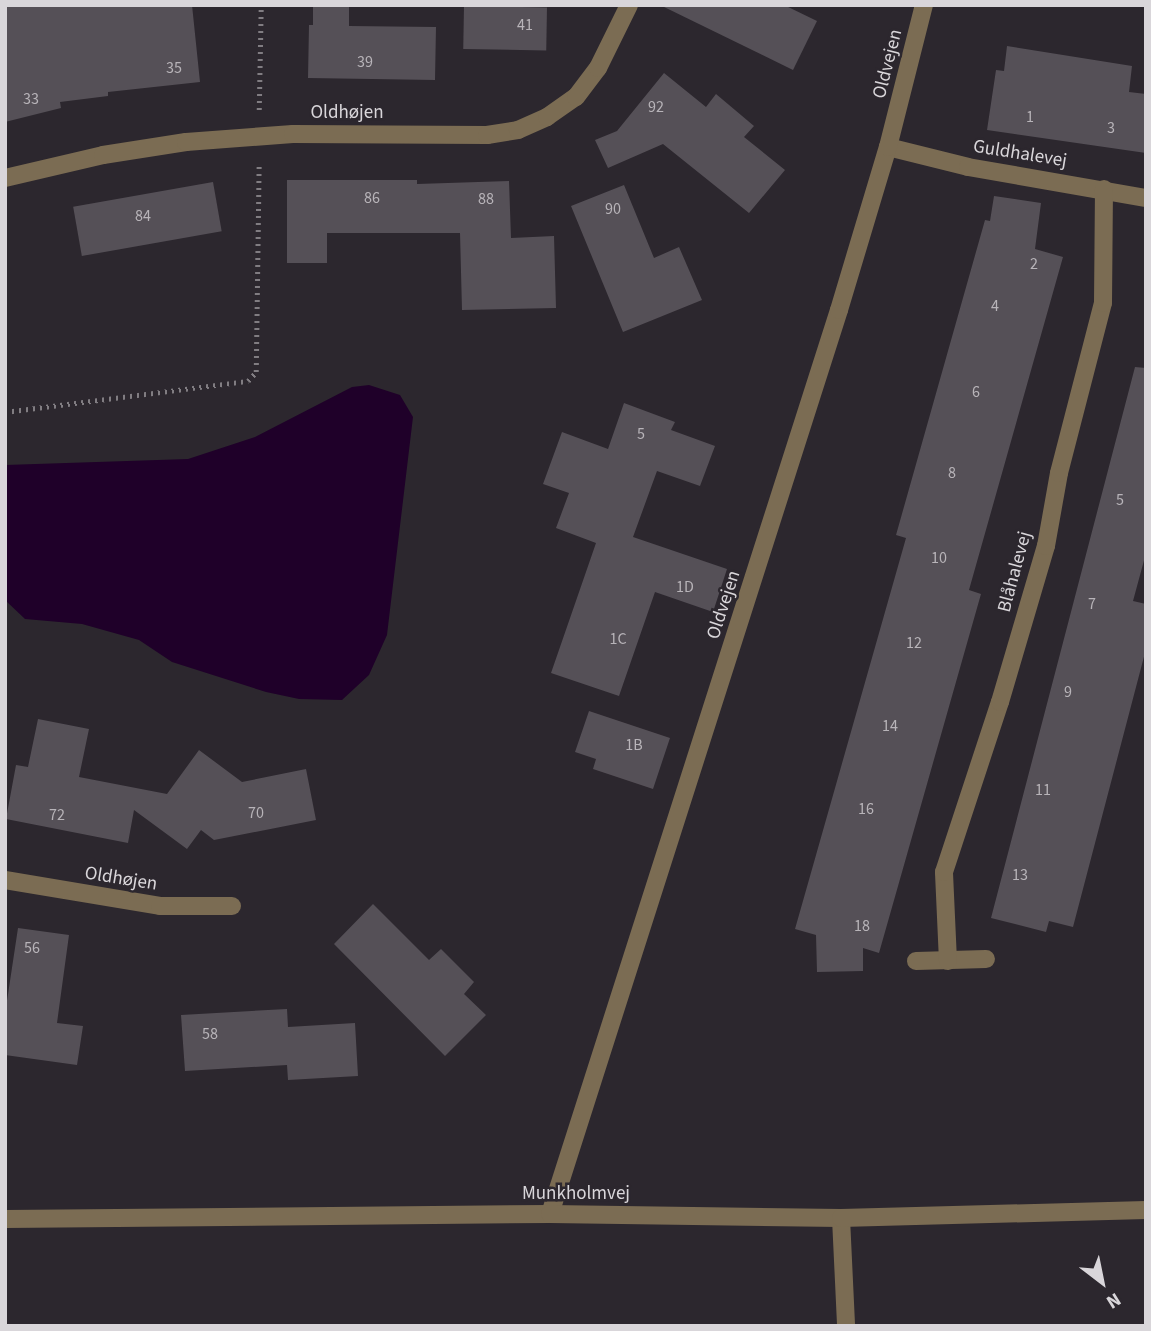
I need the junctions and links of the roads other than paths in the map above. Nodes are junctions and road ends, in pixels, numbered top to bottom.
1 (629, 5) edge
2 (924, 5) edge
3 (888, 146) junction
4 (5, 178) edge
5 (1104, 189) junction
6 (1146, 198) edge
7 (5, 880) edge
8 (232, 906) dead end
9 (986, 959) dead end
10 (916, 961) dead end
11 (948, 961) junction
12 (1146, 1210) edge
13 (550, 1214) junction
14 (841, 1218) junction
15 (5, 1219) edge
16 (846, 1326) edge

1 - 4 street, Oldhøjen
2 - 3 street, Oldvejen
3 - 5 street, Guldhalevej
3 - 13 street, Oldvejen
5 - 6 street, Guldhalevej
5 - 11 street, Blåhalevej
7 - 8 street, Oldhøjen
9 - 11 street
10 - 11 street
12 - 14 street, Munkholmvej
13 - 14 street, Munkholmvej
13 - 15 street, Munkholmvej
14 - 16 street

